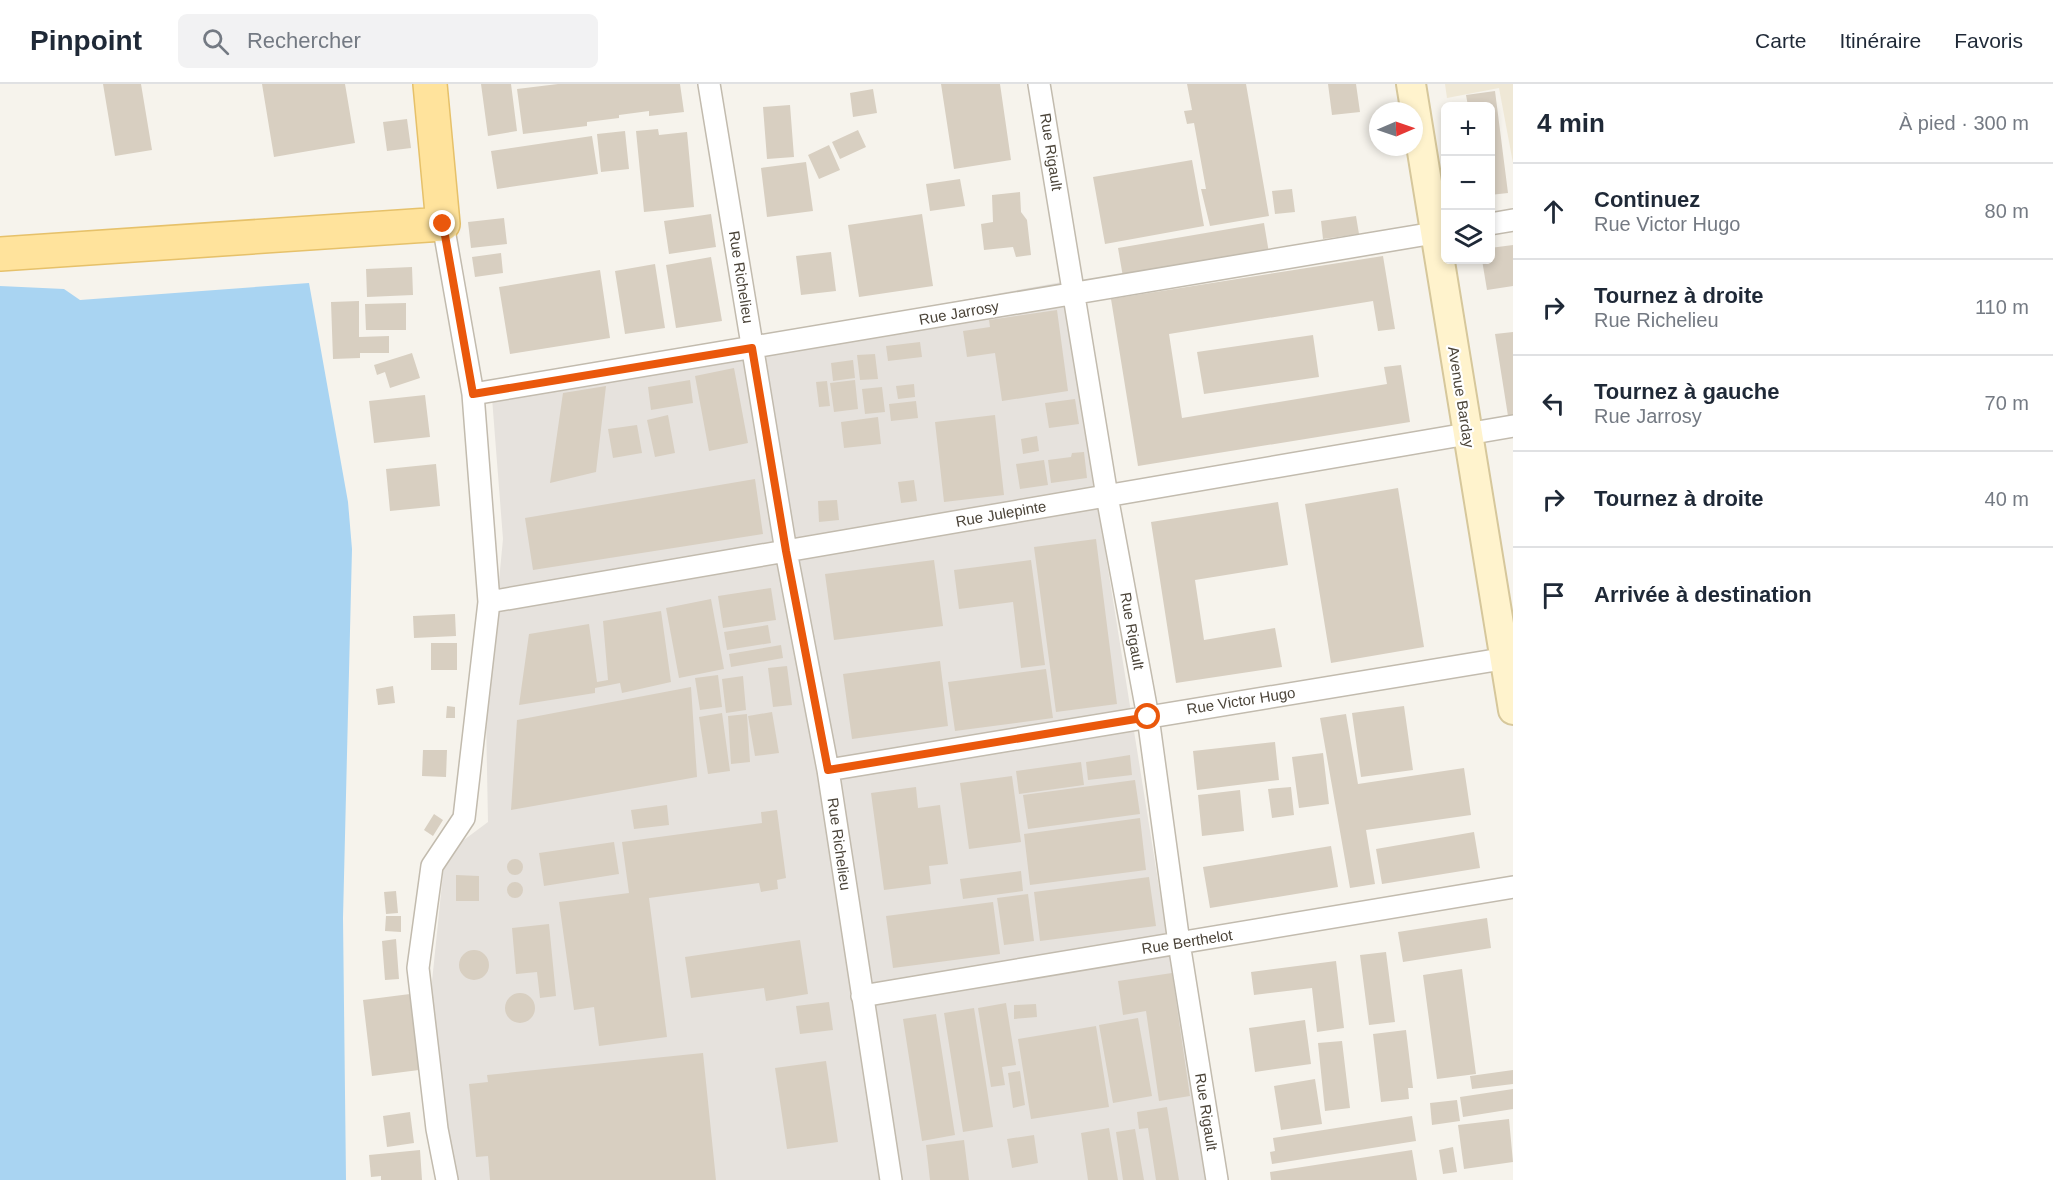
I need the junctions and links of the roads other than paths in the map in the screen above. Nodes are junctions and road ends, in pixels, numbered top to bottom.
1 (429, 84) edge
2 (709, 84) edge
3 (1039, 84) edge
4 (1410, 84) edge
5 (1513, 220) edge
6 (1495, 223) edge
7 (443, 224) junction
8 (1440, 232) edge
9 (0, 254) edge
10 (1074, 294) junction
11 (752, 348) junction
12 (473, 394) junction
13 (1513, 426) edge
14 (1466, 435) junction
15 (1107, 496) junction
16 (786, 551) junction
17 (489, 602) junction
18 (1509, 657) edge
19 (1513, 710) edge
20 (1148, 717) junction
21 (828, 770) junction
22 (1513, 887) edge
23 (1179, 943) junction
24 (862, 996) junction
25 (447, 1180) edge
26 (891, 1180) edge
27 (1217, 1180) edge

1 - 7 main road
2 - 11 street, Rue Richelieu
3 - 10 street, Rue Rigault
4 - 8 main road, Avenue Barday
5 - 6 street
7 - 9 main road
7 - 12 street
8 - 10 street, Rue Jarrosy
8 - 14 main road, Avenue Barday
10 - 11 street, Rue Jarrosy
10 - 15 street, Rue Rigault
11 - 12 street, Rue Jarrosy
11 - 16 street, Rue Richelieu
12 - 17 street
13 - 14 street, Rue Julepinte
14 - 15 street, Rue Julepinte
14 - 18 main road, Avenue Barday
15 - 16 street, Rue Julepinte
15 - 20 street, Rue Rigault
16 - 17 street, Rue Julepinte
16 - 21 street, Rue Richelieu
17 - 25 street
18 - 19 main road, Avenue Barday
18 - 20 street, Rue Victor Hugo
20 - 21 street, Rue Victor Hugo
20 - 23 street, Rue Rigault
21 - 24 street, Rue Richelieu
22 - 23 street, Rue Berthelot
23 - 24 street, Rue Berthelot
23 - 27 street, Rue Rigault
24 - 26 street, Rue Richelieu

